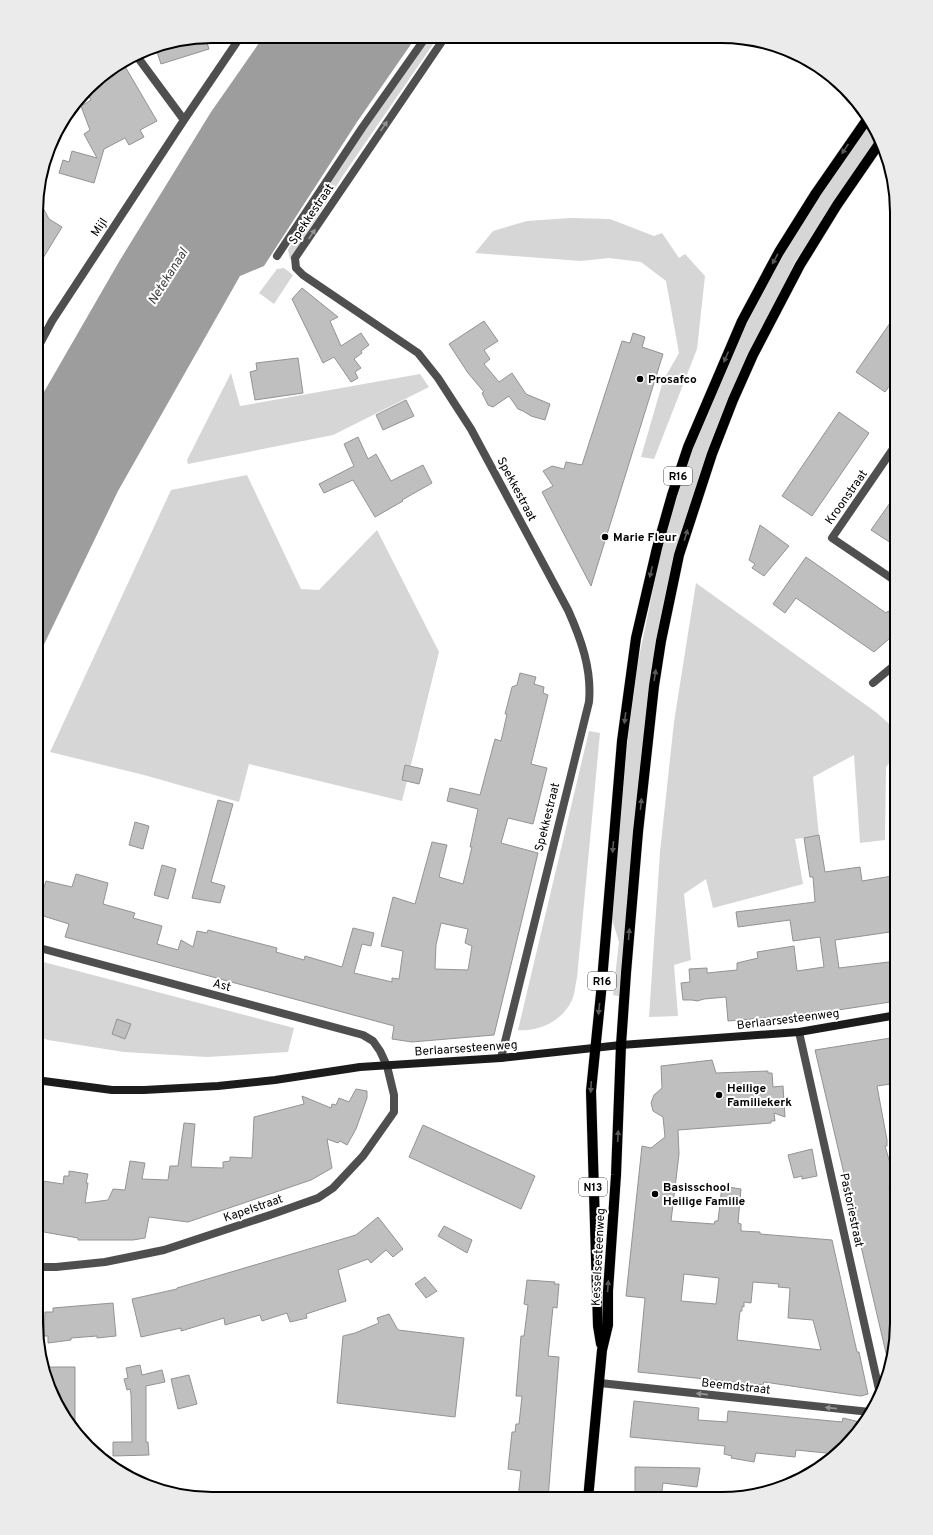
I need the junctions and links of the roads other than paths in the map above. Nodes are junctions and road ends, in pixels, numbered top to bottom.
1 (236, 43) edge
2 (422, 43) edge
3 (441, 43) edge
4 (139, 59) edge
5 (184, 120) junction
6 (864, 123) edge
7 (877, 147) edge
8 (277, 256) dead end
9 (43, 338) edge
10 (890, 453) edge
11 (890, 577) edge
12 (890, 669) edge
13 (873, 683) dead end
14 (43, 949) edge
15 (890, 1016) edge
16 (799, 1032) junction
17 (621, 1045) junction
18 (595, 1048) junction
19 (501, 1058) junction
20 (387, 1066) junction
21 (43, 1081) edge
22 (43, 1267) edge
23 (602, 1350) junction
24 (600, 1383) junction
25 (878, 1385) edge
26 (864, 1411) edge
27 (589, 1492) edge

1 - 5 street, Mijl
2 - 8 street
19 -> 3 street, Spekkestraat
4 - 5 street
5 - 9 street, Mijl
6 -> 18 main road, R16
17 -> 7 main road, R16
10 - 11 street, Kroonstraat
12 - 13 street
14 - 20 street, Ast
15 - 16 street, Berlaarsesteenweg
16 - 17 street, Berlaarsesteenweg
16 - 25 street, Pastoriestraat
17 - 18 street, Berlaarsesteenweg
23 -> 17 main road, Kesselsesteenweg / N13
18 - 19 street, Berlaarsesteenweg
18 -> 23 main road, Kesselsesteenweg / N13
19 - 20 street, Berlaarsesteenweg
20 - 21 street, Berlaarsesteenweg
20 - 22 street, Kapelstraat
23 - 24 main road, Kesselsesteenweg / N13
26 -> 24 street, Beemdstraat
24 - 27 main road, Kesselsesteenweg / N13

